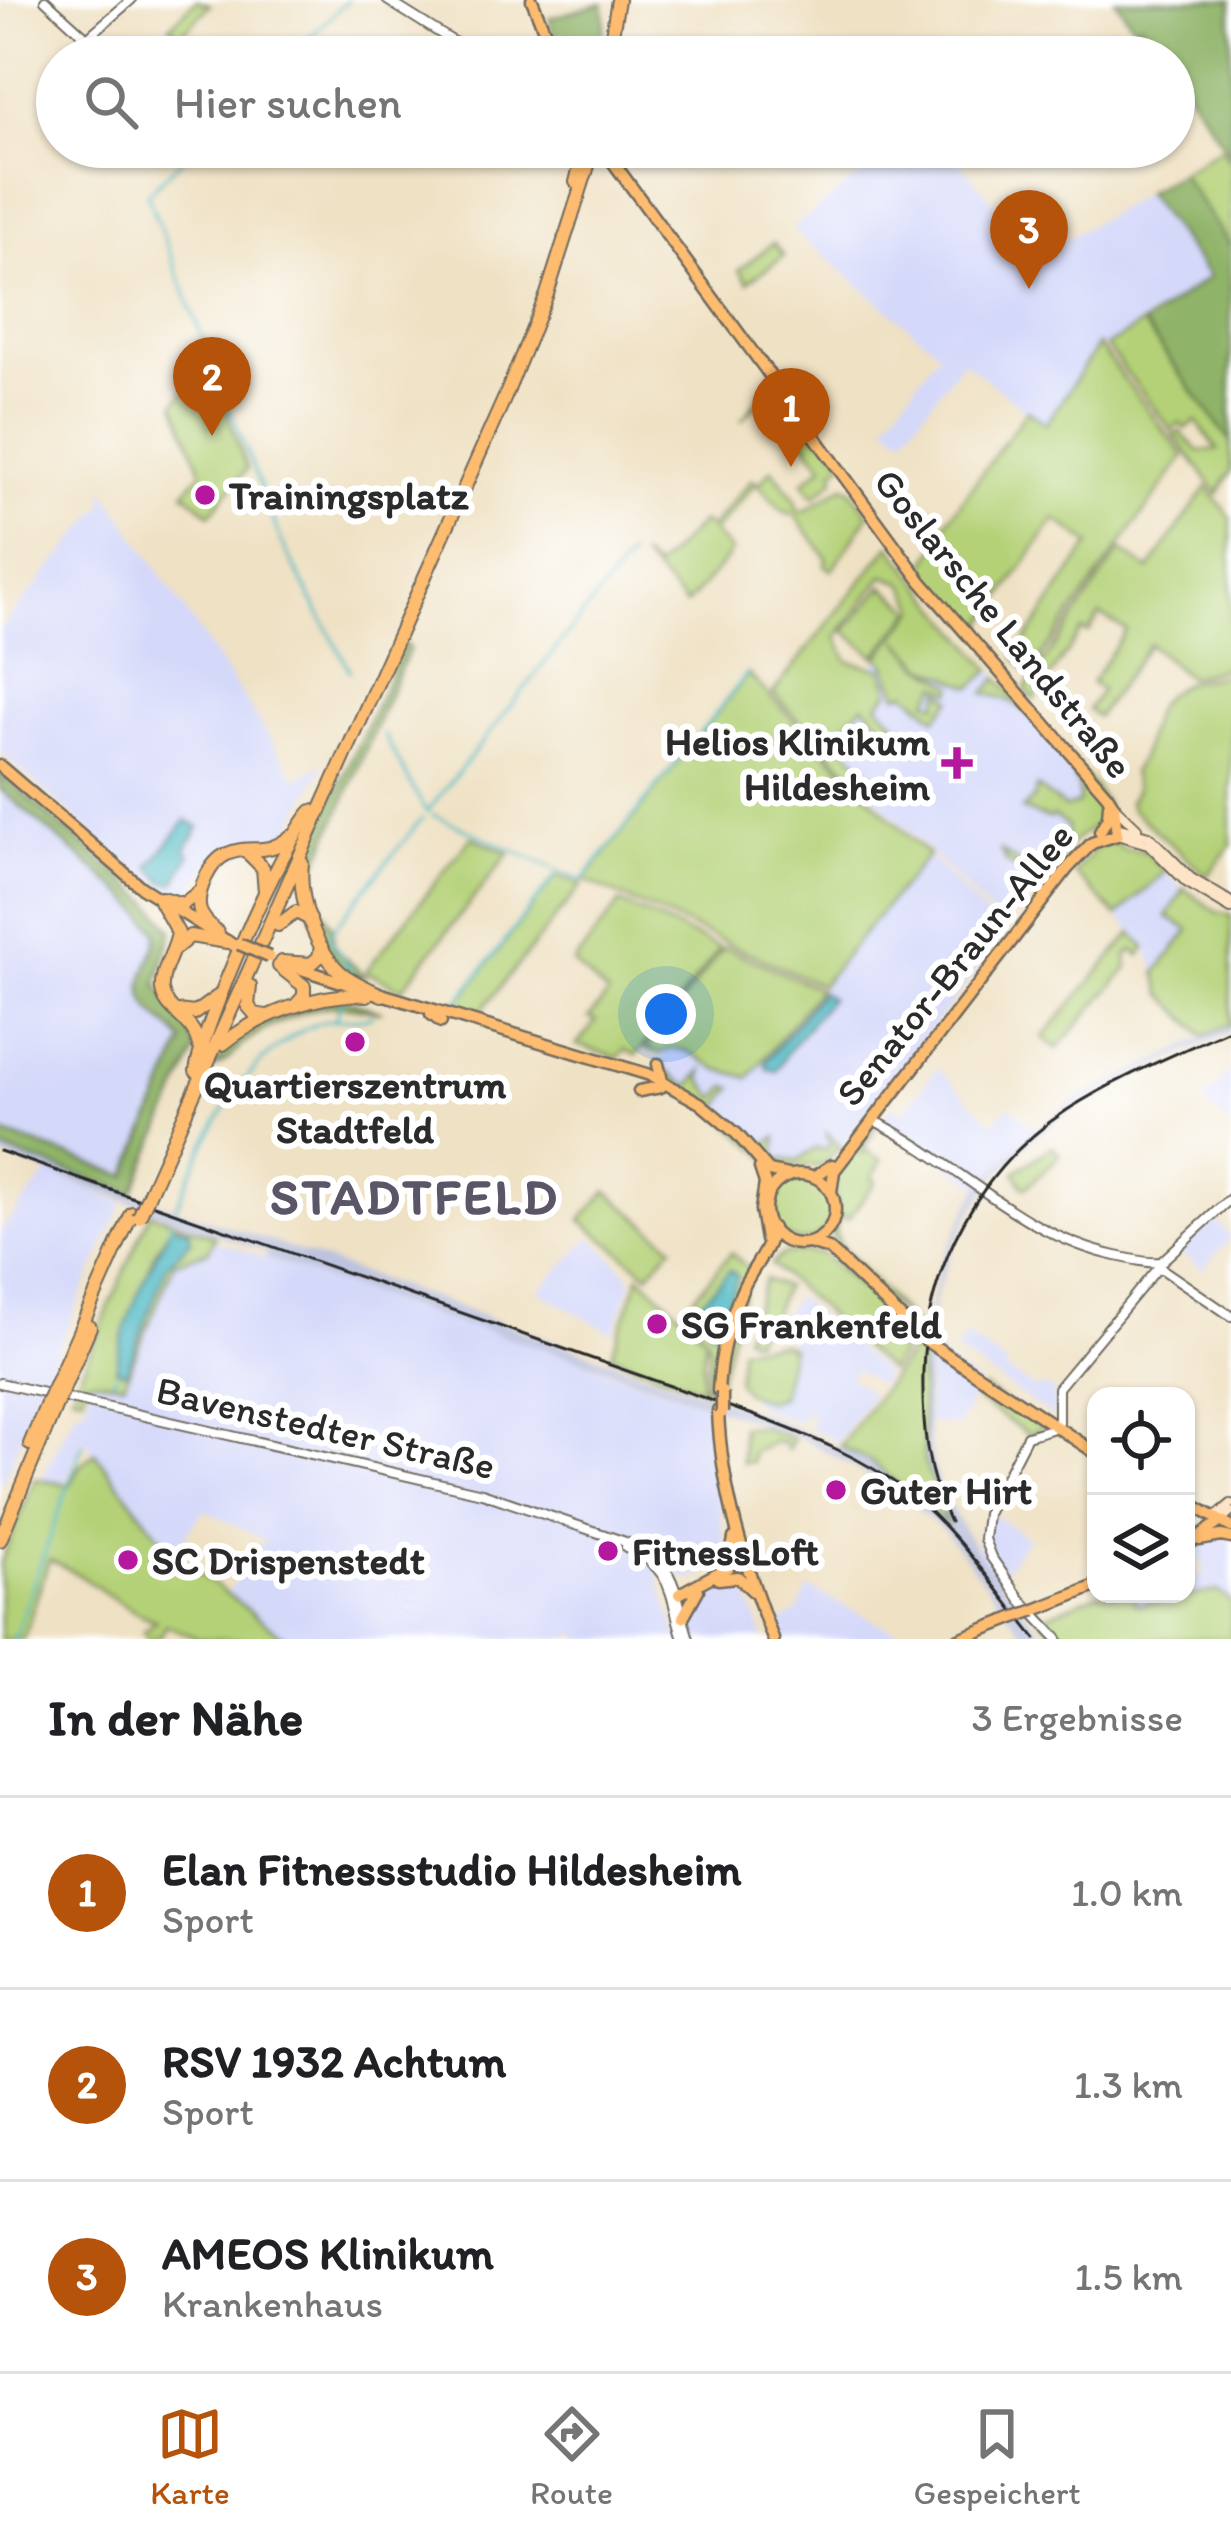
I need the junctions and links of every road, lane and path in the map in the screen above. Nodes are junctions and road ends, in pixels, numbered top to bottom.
1 (45, 0) edge
2 (131, 0) edge
3 (387, 0) edge
4 (532, 0) edge
5 (621, 0) edge
6 (85, 36) edge
7 (89, 36) edge
8 (444, 36) edge
9 (546, 36) edge
10 (615, 36) edge
11 (586, 168) edge
12 (587, 168) edge
13 (610, 168) edge
14 (0, 766) edge
15 (1111, 801) junction
16 (312, 811) junction
17 (1100, 830) junction
18 (1117, 831) junction
19 (296, 832) junction
20 (1143, 832) junction
21 (305, 844) junction
22 (241, 852) junction
23 (301, 871) junction
24 (201, 891) junction
25 (161, 900) junction
26 (262, 905) junction
27 (1231, 906) edge
28 (311, 920) junction
29 (278, 925) junction
30 (319, 939) junction
31 (231, 942) junction
32 (175, 950) junction
33 (274, 962) junction
34 (250, 986) junction
35 (223, 992) junction
36 (374, 995) junction
37 (290, 1009) junction
38 (174, 1010) junction
39 (273, 1016) junction
40 (223, 1044) junction
41 (199, 1048) junction
42 (199, 1073) junction
43 (653, 1080) junction
44 (872, 1119) junction
45 (737, 1134) junction
46 (836, 1159) junction
47 (760, 1168) junction
48 (788, 1175) junction
49 (815, 1176) junction
50 (771, 1190) junction
51 (831, 1192) junction
52 (1231, 1198) edge
53 (772, 1228) junction
54 (828, 1230) junction
55 (787, 1241) junction
56 (809, 1243) junction
57 (760, 1256) junction
58 (841, 1257) junction
59 (1159, 1266) junction
60 (1231, 1316) edge
61 (0, 1383) edge
62 (720, 1392) junction
63 (55, 1397) junction
64 (1050, 1425) junction
65 (1087, 1445) edge
66 (726, 1478) junction
67 (1195, 1509) edge
68 (0, 1518) edge
69 (1224, 1522) edge
70 (581, 1526) junction
71 (1195, 1539) edge
72 (0, 1540) edge
73 (1195, 1541) edge
74 (675, 1581) junction
75 (697, 1588) junction
76 (1087, 1593) edge
77 (677, 1597) junction
78 (758, 1599) junction
79 (683, 1617) junction
80 (1015, 1620) junction
81 (686, 1639) edge
82 (776, 1639) edge
83 (959, 1639) edge
84 (974, 1639) edge
85 (1058, 1639) edge

1 - 6 street
2 - 7 street
3 - 8 street
4 - 9 main road
5 - 10 highway
11 - 16 highway
12 - 21 highway
13 - 15 main road, Goslarsche Landstraße
14 - 25 main road
15 - 17 main road
15 - 18 main road, Goslarsche Landstraße
15 - 20 main road
16 - 19 highway
16 - 42 highway
17 - 18 main road, Senator-Braun-Allee
17 - 44 main road, Senator-Braun-Allee
18 - 20 main road, Goslarsche Landstraße
18 - 27 main road
18 - 44 main road, Senator-Braun-Allee
19 - 22 highway
19 - 26 highway
20 - 27 main road, Goslarsche Landstraße
21 - 23 highway
21 - 42 highway
22 - 24 highway
22 - 26 highway
23 - 28 highway
23 - 29 highway
24 - 25 highway
24 - 31 highway
25 - 31 main road
25 - 32 highway
26 - 35 highway
28 - 29 highway
28 - 30 highway
29 - 34 highway
30 - 33 highway
30 - 36 highway
31 - 32 highway
31 - 33 main road, bridge
32 - 38 highway
33 - 36 main road
33 - 37 highway
34 - 39 highway
34 - 40 highway
35 - 38 highway
35 - 41 highway
36 - 37 highway
36 - 43 main road
36 - 43 main road
37 - 39 highway
38 - 41 highway
39 - 40 highway
40 - 42 highway
41 - 42 highway
42 - 63 highway, bridge
43 - 45 main road
43 - 47 main road
44 - 46 main road, Senator-Braun-Allee
44 - 51 main road, Senator-Braun-Allee
44 - 59 street
45 - 46 main road
45 - 48 main road
46 - 49 main road, Senator-Braun-Allee
47 - 50 main road
47 - 57 main road
48 - 49 main road
48 - 50 main road
49 - 51 main road
50 - 53 main road
51 - 54 main road
52 - 59 street
53 - 55 main road
53 - 57 main road
54 - 56 main road
54 - 58 main road
55 - 56 main road
55 - 62 main road
56 - 58 main road
57 - 62 main road
58 - 64 main road, bridge
59 - 60 street
59 - 64 street
61 - 63 street, Bavenstedter Straße
62 - 66 main road, bridge
63 - 68 highway
63 - 70 street, Bavenstedter Straße
63 - 72 highway
64 - 65 main road
64 - 85 street
66 - 75 main road
66 - 78 main road
66 - 82 main road
67 - 69 main road
69 - 71 main road
69 - 73 main road
70 - 74 street, Bavenstedter Straße
70 - 77 street, Bavenstedter Straße
74 - 75 main road
74 - 77 street, Bavenstedter Straße
75 - 77 main road
75 - 78 main road
75 - 79 main road
76 - 80 main road, bridge
77 - 79 street, Bavenstedter Straße
77 - 81 street, Bavenstedter Straße
78 - 82 main road
79 - 81 street, Bavenstedter Straße
80 - 83 main road
80 - 84 main road

